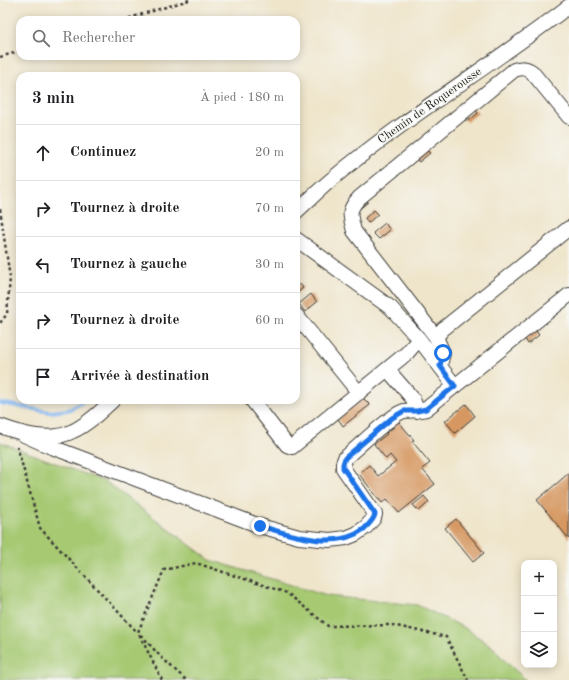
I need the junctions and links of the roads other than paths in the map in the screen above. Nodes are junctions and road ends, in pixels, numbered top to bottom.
1 (569, 6) edge
2 (569, 117) edge
3 (300, 208) edge
4 (569, 228) edge
5 (300, 242) edge
6 (569, 295) edge
7 (300, 320) edge
8 (436, 337) junction
9 (419, 339) junction
10 (440, 366) junction
11 (387, 369) junction
12 (455, 386) junction
13 (358, 393) junction
14 (108, 404) edge
15 (255, 404) edge
16 (417, 411) junction
17 (0, 426) edge
18 (22, 434) junction

1 - 3 street, Chemin de Roquerousse
2 - 8 street
4 - 8 street
5 - 9 street
6 - 12 street
7 - 13 street
8 - 10 street
9 - 10 street
9 - 11 street
10 - 12 street
11 - 13 street
11 - 16 street
12 - 16 street
13 - 15 street
14 - 18 street
16 - 18 street
17 - 18 street

